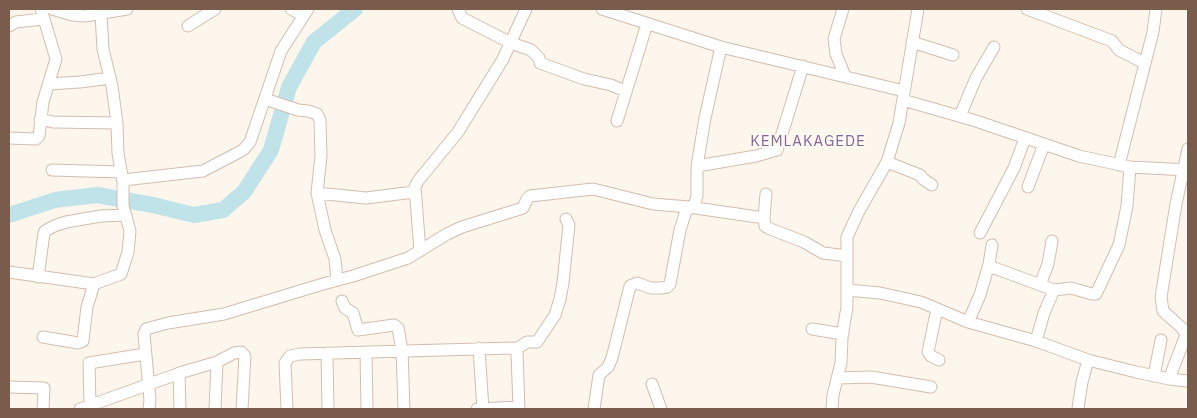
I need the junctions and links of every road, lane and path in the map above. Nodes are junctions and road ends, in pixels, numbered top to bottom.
1 (52, 9) edge
2 (127, 9) edge
3 (215, 9) edge
4 (291, 9) edge
5 (458, 9) edge
6 (526, 9) edge
7 (602, 9) edge
8 (843, 9) edge
9 (918, 9) edge
10 (1027, 9) edge
11 (1156, 9) edge
12 (106, 12) edge
13 (305, 12) edge
14 (42, 14) edge
15 (647, 24) junction
16 (9, 26) edge
17 (188, 26) dead end
18 (912, 42) junction
19 (511, 43) junction
20 (721, 47) junction
21 (994, 47) dead end
22 (953, 55) dead end
23 (1144, 63) junction
24 (803, 66) junction
25 (845, 76) junction
26 (110, 78) junction
27 (49, 84) junction
28 (626, 91) junction
29 (904, 95) junction
30 (265, 99) junction
31 (960, 116) junction
32 (40, 119) junction
33 (617, 121) dead end
34 (117, 124) junction
35 (9, 138) edge
36 (1025, 138) junction
37 (1044, 144) junction
38 (1188, 149) edge
39 (887, 162) junction
40 (697, 166) junction
41 (1125, 166) junction
42 (52, 170) dead end
43 (1185, 170) edge
44 (122, 180) junction
45 (932, 185) dead end
46 (1028, 187) dead end
47 (414, 192) junction
48 (317, 193) junction
49 (766, 194) dead end
50 (689, 207) junction
51 (125, 210) junction
52 (764, 218) junction
53 (566, 219) dead end
54 (980, 233) dead end
55 (1052, 241) dead end
56 (992, 245) dead end
57 (420, 251) junction
58 (847, 256) junction
59 (989, 266) junction
60 (9, 272) edge
61 (38, 277) junction
62 (337, 280) junction
63 (94, 284) junction
64 (1040, 285) junction
65 (847, 290) junction
66 (1054, 290) junction
67 (345, 307) dead end
68 (937, 309) junction
69 (968, 322) junction
70 (812, 329) dead end
71 (843, 334) junction
72 (43, 337) dead end
73 (1161, 340) dead end
74 (1036, 341) junction
75 (479, 348) junction
76 (515, 349) junction
77 (402, 350) junction
78 (366, 352) junction
79 (327, 353) junction
80 (145, 354) junction
81 (939, 360) dead end
82 (1088, 360) junction
83 (217, 362) junction
84 (179, 373) junction
85 (1154, 376) junction
86 (837, 378) junction
87 (1169, 379) junction
88 (1188, 380) edge
89 (652, 384) dead end
90 (149, 385) junction
91 (9, 387) edge
92 (931, 387) dead end
93 (85, 408) edge
94 (519, 408) edge
95 (1078, 408) dead end
96 (43, 409) edge
97 (149, 409) edge
98 (180, 409) edge
99 (215, 409) edge
100 (242, 409) edge
101 (287, 409) edge
102 (328, 409) edge
103 (367, 409) edge
104 (404, 409) edge
105 (478, 409) edge
106 (483, 409) edge
107 (594, 409) edge
108 (661, 409) edge
109 (832, 409) edge

1 - 12 street
2 - 12 street
3 - 17 street
4 - 13 street
5 - 19 street
6 - 19 street
7 - 15 street
8 - 25 street
9 - 18 street
10 - 23 street
11 - 23 street
12 - 26 street
13 - 30 street
14 - 16 street
14 - 27 street
15 - 20 street
15 - 28 street
18 - 22 street
18 - 29 street
19 - 28 street
19 - 47 street
20 - 24 street
20 - 40 street
21 - 31 street
23 - 41 street
24 - 25 street
24 - 40 street
25 - 29 street
26 - 27 street
26 - 34 street
27 - 32 street
28 - 33 street
29 - 31 street
29 - 39 street
30 - 44 street
30 - 48 street
31 - 36 street
32 - 34 street
32 - 35 street
34 - 44 street
36 - 37 street
36 - 54 street
37 - 41 street
37 - 46 street
38 - 43 street
39 - 45 street
39 - 58 street
40 - 50 street
41 - 43 street
41 - 66 street
42 - 44 street
43 - 87 street
44 - 51 street
47 - 48 street
47 - 57 street
48 - 62 street
49 - 52 street
50 - 52 street
50 - 57 street
50 - 107 street
51 - 61 street
51 - 63 street
52 - 58 street
53 - 76 street
55 - 64 street
56 - 59 street
57 - 62 street
58 - 65 street
59 - 64 street
59 - 69 street
60 - 61 street
61 - 63 street
62 - 80 street
63 - 72 street
64 - 66 street
65 - 68 street
65 - 71 street
66 - 74 street
67 - 77 street
68 - 69 street
68 - 81 street
69 - 74 street
70 - 71 street
71 - 86 street
73 - 85 street
74 - 82 street
75 - 76 street
75 - 77 street
75 - 106 street
76 - 94 street
77 - 78 street
77 - 104 street
78 - 79 street
78 - 103 street
79 - 101 street
79 - 102 street
80 - 90 street
80 - 93 street
82 - 85 street
82 - 95 street
83 - 84 street
83 - 99 street
83 - 100 street
84 - 90 street
84 - 98 street
85 - 87 street
86 - 92 street
86 - 109 street
87 - 88 street
89 - 108 street
90 - 93 street
90 - 97 street
91 - 96 street
94 - 106 street
105 - 106 street

